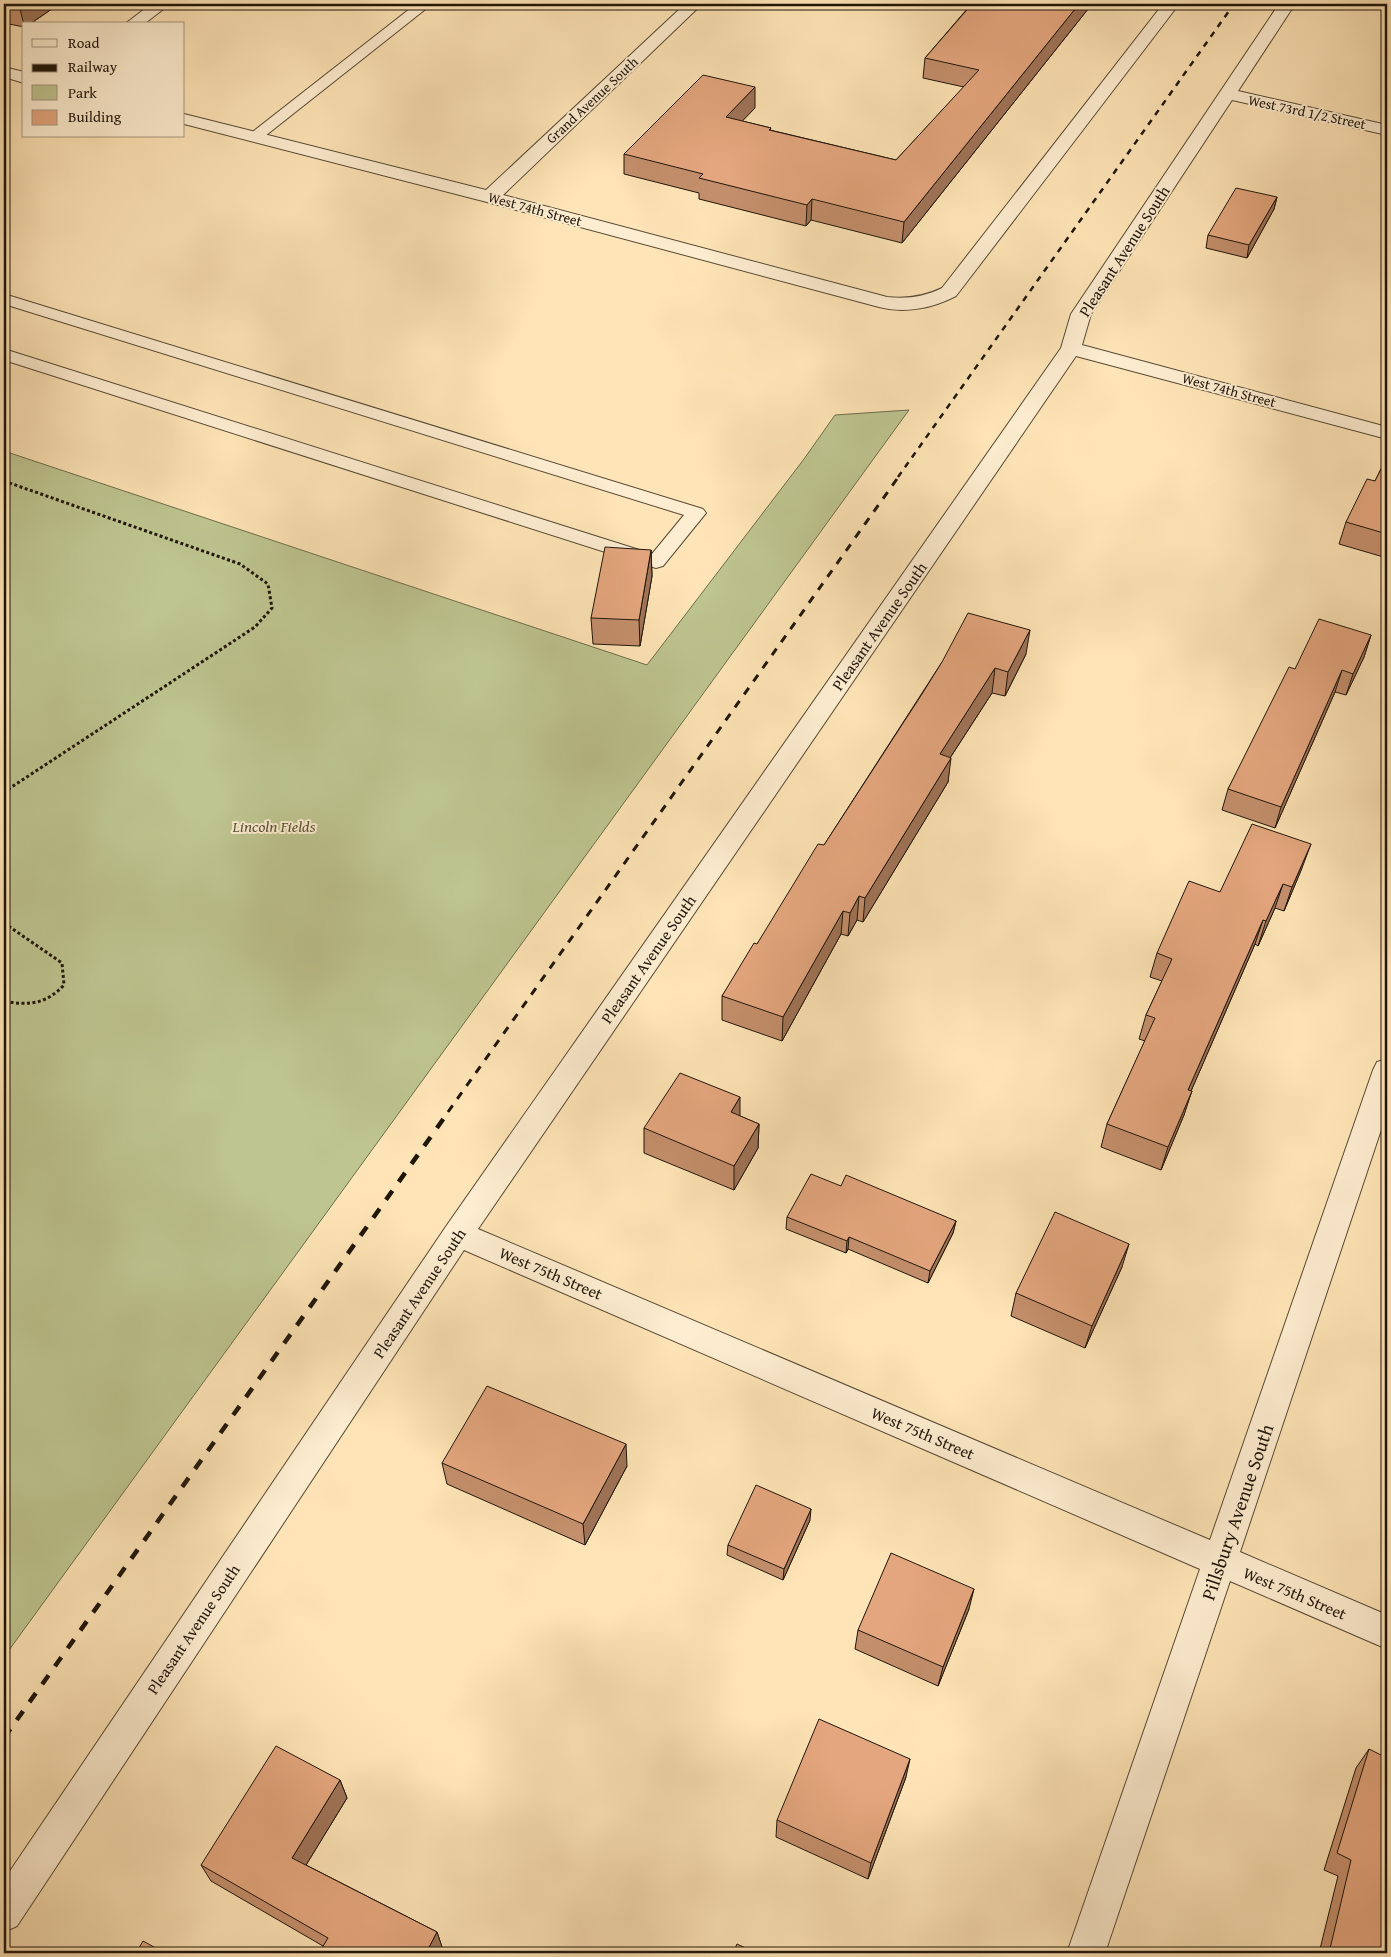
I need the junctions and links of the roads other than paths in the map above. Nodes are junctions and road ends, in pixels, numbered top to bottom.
1 (162, 4) edge
2 (425, 4) edge
3 (694, 4) edge
4 (1171, 4) edge
5 (1287, 4) edge
6 (136, 22) edge
7 (4, 72) edge
8 (22, 77) edge
9 (1227, 94) junction
10 (185, 119) edge
11 (1387, 130) edge
12 (255, 137) junction
13 (490, 197) junction
14 (4, 299) edge
15 (1071, 348) junction
16 (4, 354) edge
17 (1387, 433) edge
18 (1387, 1070) edge
19 (458, 1234) junction
20 (1220, 1560) junction
21 (1387, 1632) edge
22 (4, 1913) edge
23 (1086, 1953) edge

1 - 6 street
2 - 12 lane
3 - 13 street, Grand Avenue South
4 - 13 street, West 74th Street
5 - 9 street, Pleasant Avenue South
7 - 8 street
9 - 11 street, West 73rd 1/2 Street
9 - 15 street, Pleasant Avenue South
10 - 12 street, West 74th Street
12 - 13 street, West 74th Street
14 - 16 lane
15 - 17 street, West 74th Street
15 - 19 street, Pleasant Avenue South
18 - 20 street, Pillsbury Avenue South
19 - 20 street, West 75th Street
19 - 22 street, Pleasant Avenue South
20 - 21 street, West 75th Street
20 - 23 street, Pillsbury Avenue South

